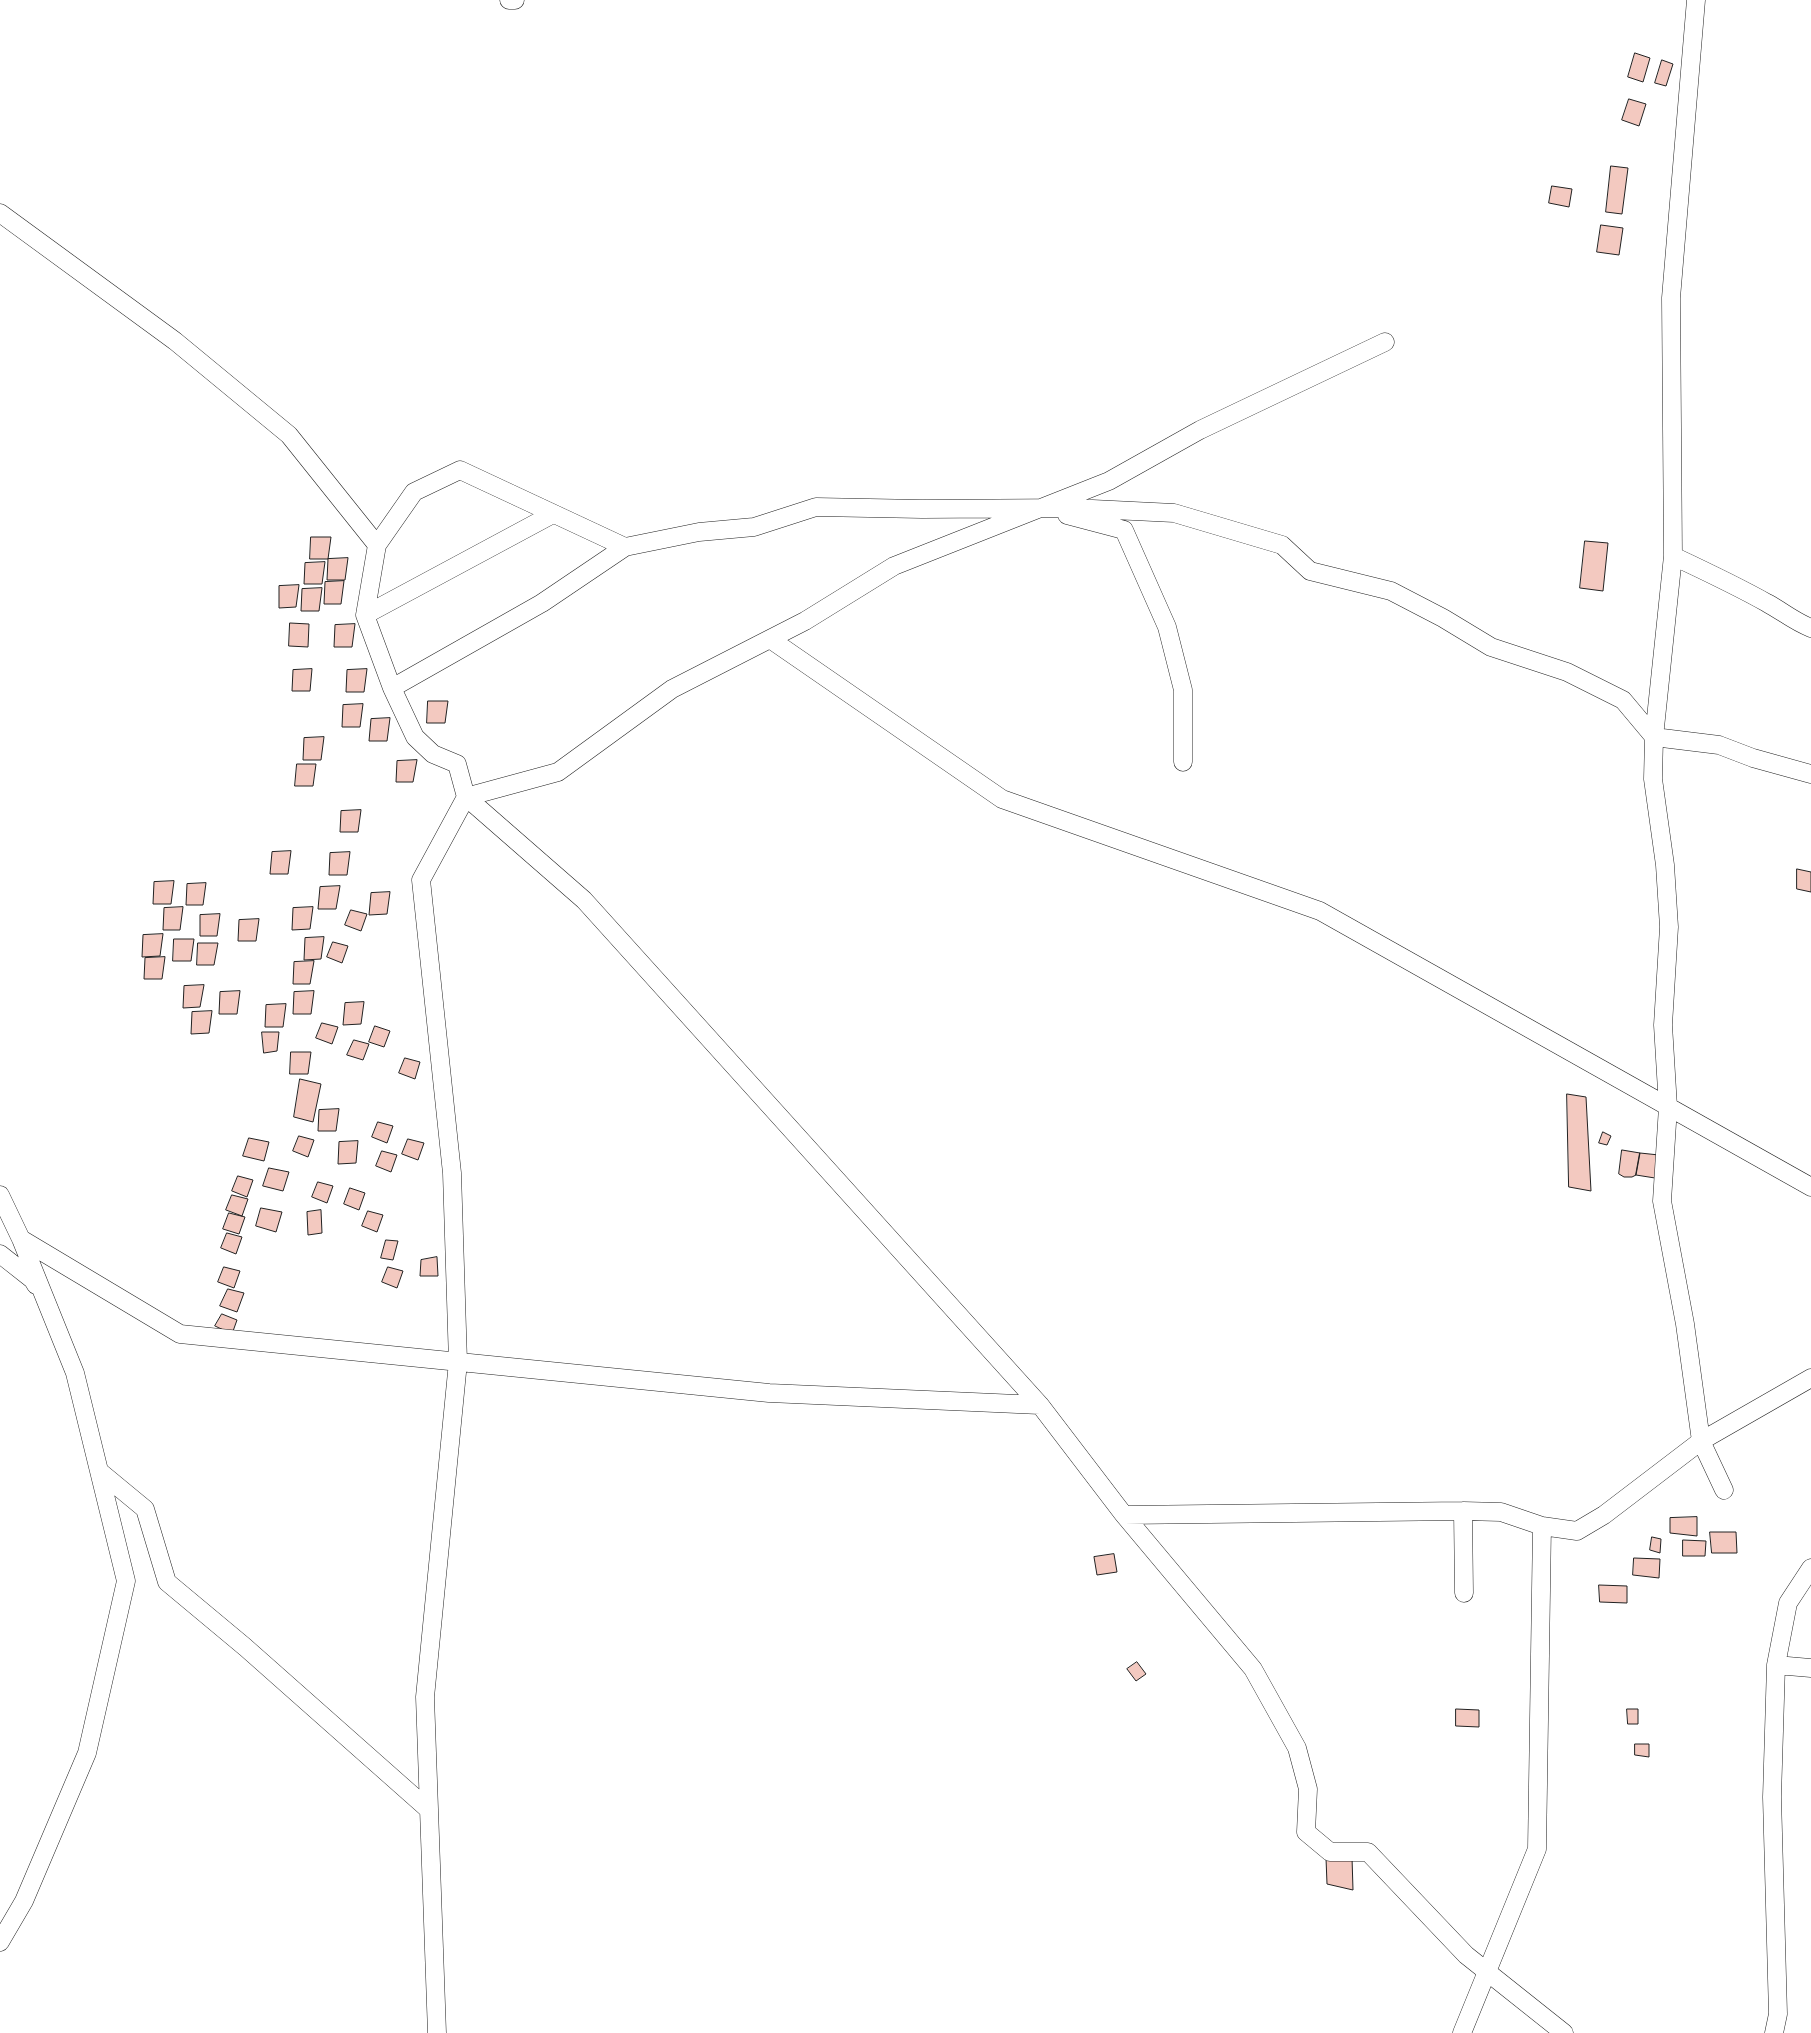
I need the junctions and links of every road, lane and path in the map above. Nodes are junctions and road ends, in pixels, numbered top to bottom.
1 (509, 0) edge
2 (515, 0) edge
3 (1696, 0) edge
4 (0, 213) edge
5 (1385, 342) dead end
6 (1040, 508) junction
7 (554, 514) junction
8 (376, 545) junction
9 (625, 547) junction
10 (1673, 556) junction
11 (365, 615) junction
12 (1811, 628) edge
13 (770, 639) junction
14 (392, 688) junction
15 (1654, 737) junction
16 (1183, 762) dead end
17 (1811, 774) edge
18 (466, 797) junction
19 (1668, 1107) junction
20 (1811, 1187) edge
21 (0, 1195) edge
22 (20, 1239) junction
23 (0, 1254) edge
24 (44, 1301) junction
25 (458, 1362) junction
26 (1811, 1378) edge
27 (1040, 1405) junction
28 (1701, 1441) junction
29 (99, 1471) junction
30 (1724, 1490) dead end
31 (1463, 1511) junction
32 (1124, 1515) junction
33 (1542, 1526) junction
34 (1811, 1568) edge
35 (1464, 1593) dead end
36 (1776, 1665) junction
37 (1811, 1668) edge
38 (429, 1810) junction
39 (0, 1942) edge
40 (1487, 1972) junction
41 (437, 2033) edge
42 (1462, 2033) edge
43 (1564, 2033) edge
44 (1774, 2033) edge

1 - 2 street
3 - 10 street
4 - 8 street
5 - 6 street
6 - 9 street
6 - 13 street
6 - 15 street
6 - 16 street
7 - 8 street
7 - 9 street
7 - 11 street
8 - 11 street
9 - 14 street
10 - 12 street
10 - 15 street
11 - 14 street
13 - 18 street
13 - 19 street
14 - 18 street
15 - 17 street
15 - 19 street
18 - 25 street
18 - 27 street
19 - 20 street
19 - 28 street
21 - 22 street
22 - 24 street
22 - 25 street
23 - 24 street
24 - 29 street
25 - 27 street
25 - 38 street
26 - 28 street
27 - 32 street
28 - 30 street
28 - 33 street
29 - 38 street
29 - 39 street
31 - 32 street
31 - 33 street
31 - 35 street
32 - 40 street
33 - 40 street
34 - 36 street
36 - 37 street
36 - 44 street
38 - 41 street
40 - 42 street
40 - 43 street

